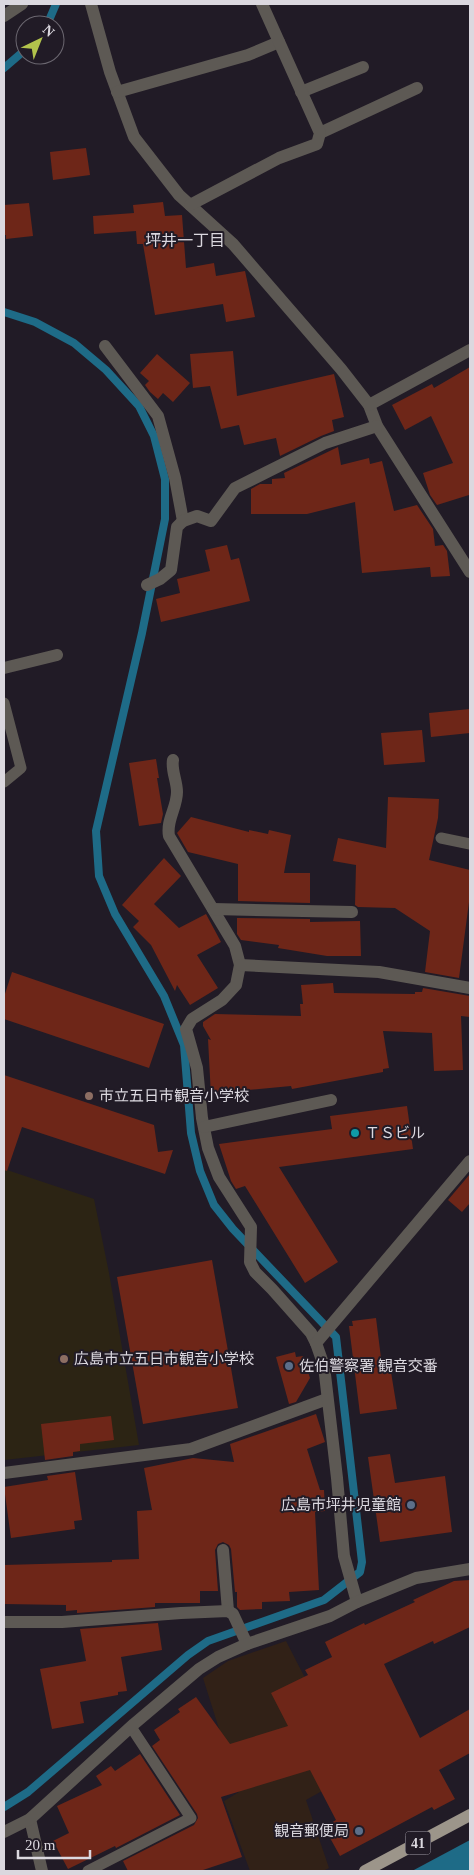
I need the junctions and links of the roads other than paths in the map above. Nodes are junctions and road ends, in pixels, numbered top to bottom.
1 (22, 4) edge
2 (91, 4) edge
3 (262, 4) edge
4 (4, 16) edge
5 (279, 42) junction
6 (363, 67) dead end
7 (417, 88) dead end
8 (117, 92) junction
9 (301, 92) junction
10 (320, 132) junction
11 (190, 205) junction
12 (105, 346) dead end
13 (470, 350) edge
14 (369, 405) junction
15 (377, 426) junction
16 (183, 521) junction
17 (470, 572) edge
18 (147, 585) dead end
19 (57, 655) dead end
20 (4, 668) edge
21 (4, 703) edge
22 (173, 760) dead end
23 (4, 782) edge
24 (441, 838) dead end
25 (470, 844) edge
26 (213, 909) junction
27 (352, 912) dead end
28 (240, 965) junction
29 (470, 988) edge
30 (331, 1100) dead end
31 (204, 1127) junction
32 (470, 1161) edge
33 (318, 1339) junction
34 (327, 1399) junction
35 (4, 1473) edge
36 (222, 1550) dead end
37 (470, 1569) edge
38 (355, 1597) junction
39 (231, 1613) junction
40 (4, 1622) edge
41 (246, 1643) junction
42 (131, 1727) junction
43 (470, 1815) edge
44 (30, 1819) junction
45 (4, 1832) edge
46 (42, 1871) edge
47 (88, 1871) edge
48 (366, 1871) edge

1 - 4 street
2 - 8 street
3 - 5 street
5 - 8 street
5 - 9 street
6 - 9 street
7 - 10 street
8 - 11 street
9 - 10 street
10 - 11 street
11 - 14 street
12 - 16 street
13 - 14 street
14 - 15 street
15 - 16 street
15 - 17 street
16 - 18 street
19 - 20 street
21 - 23 lane
22 - 26 street
24 - 25 lane
26 - 27 street
26 - 28 street
28 - 29 street
28 - 31 street
30 - 31 street
31 - 33 street
32 - 33 street
33 - 34 street
34 - 35 street
34 - 38 street
36 - 39 street
37 - 38 street
38 - 41 street
39 - 40 street
39 - 41 street
41 - 42 street
42 - 44 street
42 - 47 lane
43 - 48 main road, 41
44 - 45 street
44 - 46 street

